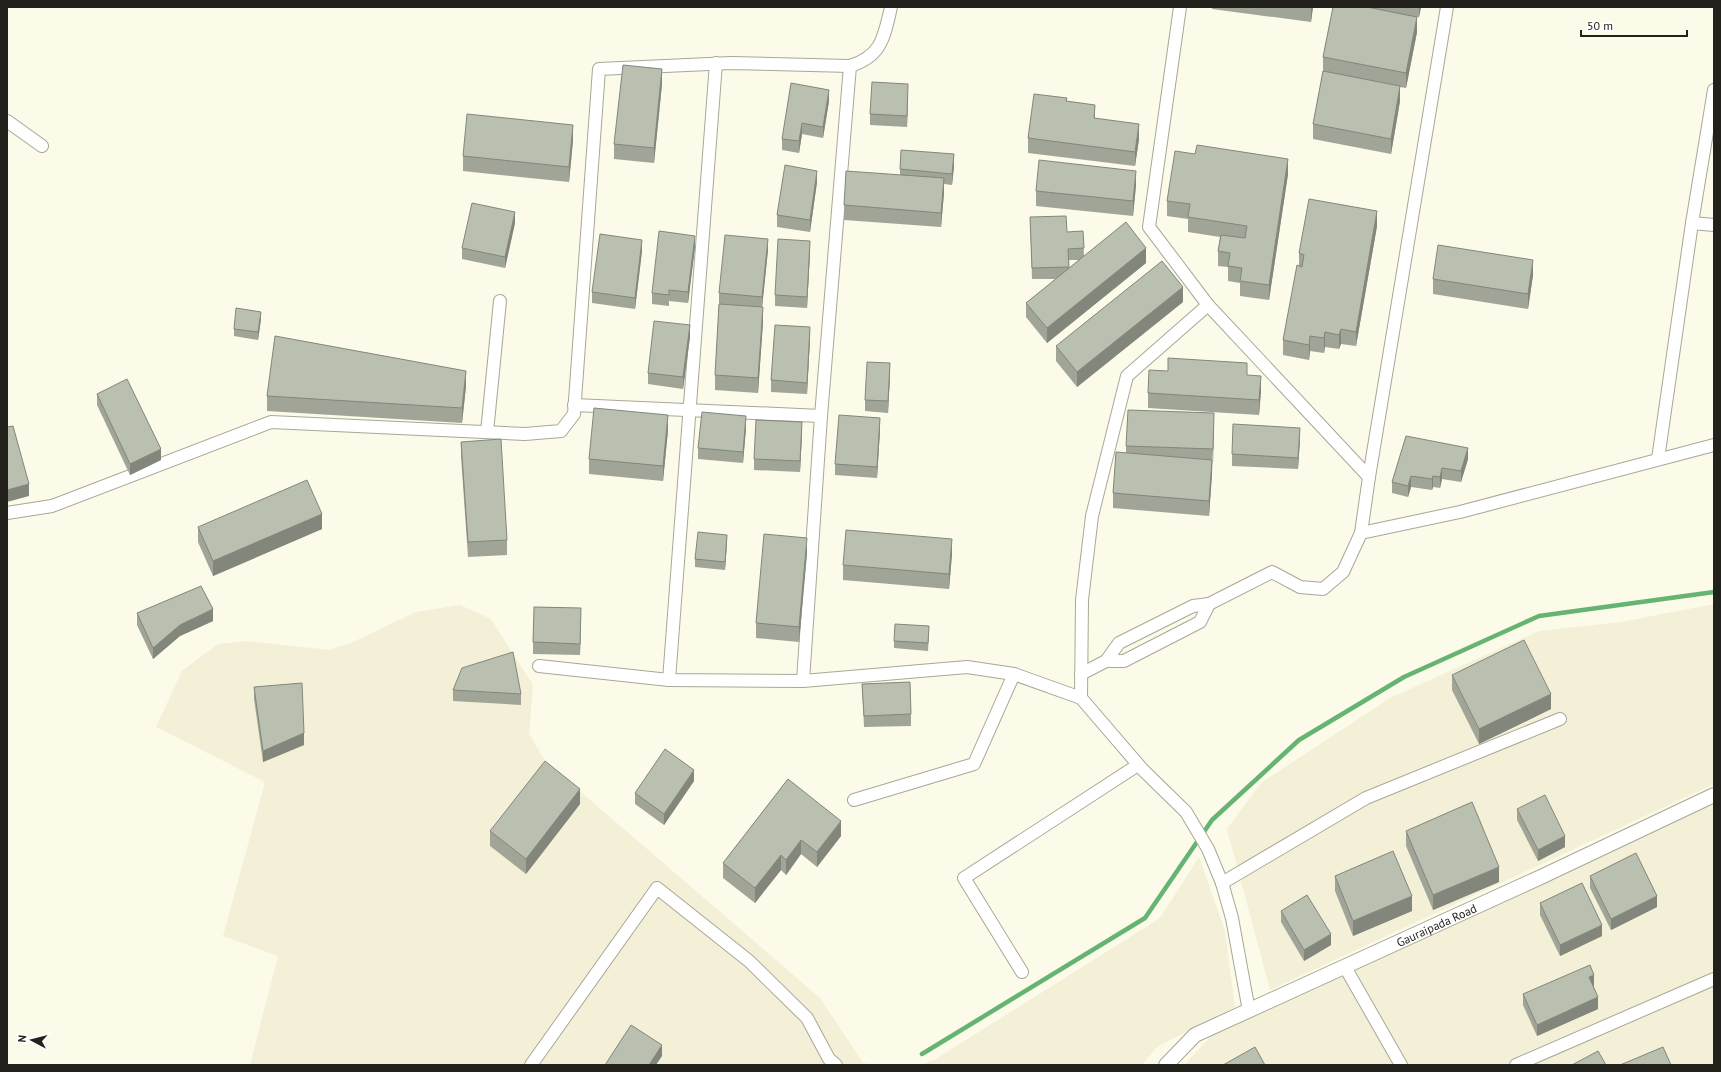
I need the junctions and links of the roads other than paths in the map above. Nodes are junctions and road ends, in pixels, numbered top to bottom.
1 (891, 7) edge
2 (1180, 7) edge
3 (1448, 7) edge
4 (716, 63) junction
5 (850, 66) junction
6 (1714, 90) edge
7 (7, 121) edge
8 (42, 146) dead end
9 (1692, 223) junction
10 (1714, 225) edge
11 (500, 301) dead end
12 (1208, 305) junction
13 (574, 405) junction
14 (688, 410) junction
15 (821, 416) junction
16 (487, 432) junction
17 (1714, 446) edge
18 (1658, 459) junction
19 (1369, 478) junction
20 (7, 513) edge
21 (1361, 533) junction
22 (1209, 604) junction
23 (1106, 661) junction
24 (539, 666) dead end
25 (1014, 674) junction
26 (1081, 674) junction
27 (669, 680) junction
28 (803, 681) junction
29 (1080, 698) junction
30 (1560, 719) dead end
31 (1138, 765) junction
32 (1714, 795) edge
33 (854, 800) dead end
34 (1222, 883) junction
35 (1345, 967) junction
36 (1022, 972) dead end
37 (1714, 979) edge
38 (1250, 1011) junction
39 (532, 1065) edge
40 (836, 1065) edge
41 (1166, 1065) edge
42 (1401, 1065) edge
43 (1516, 1065) edge

1 - 5 street
2 - 12 street
3 - 19 street
4 - 5 street
4 - 13 street
4 - 14 street
5 - 15 street
6 - 9 street
7 - 8 street
9 - 10 street
9 - 18 street
11 - 16 street
12 - 19 street
12 - 26 street
13 - 14 street
13 - 16 street
14 - 15 street
14 - 27 street
15 - 28 street
16 - 20 street
17 - 18 street
18 - 21 street
19 - 21 street
21 - 22 street
22 - 23 street
22 - 23 street
23 - 26 street
24 - 27 street
25 - 28 street
25 - 29 street
25 - 33 street
26 - 29 street
27 - 28 street
29 - 31 street
30 - 34 street
31 - 34 street
31 - 36 street
32 - 35 street, Gauraipada Road
34 - 38 street
35 - 38 street, Gauraipada Road
35 - 42 street
37 - 43 street
38 - 41 street, Gauraipada Road
39 - 40 street

